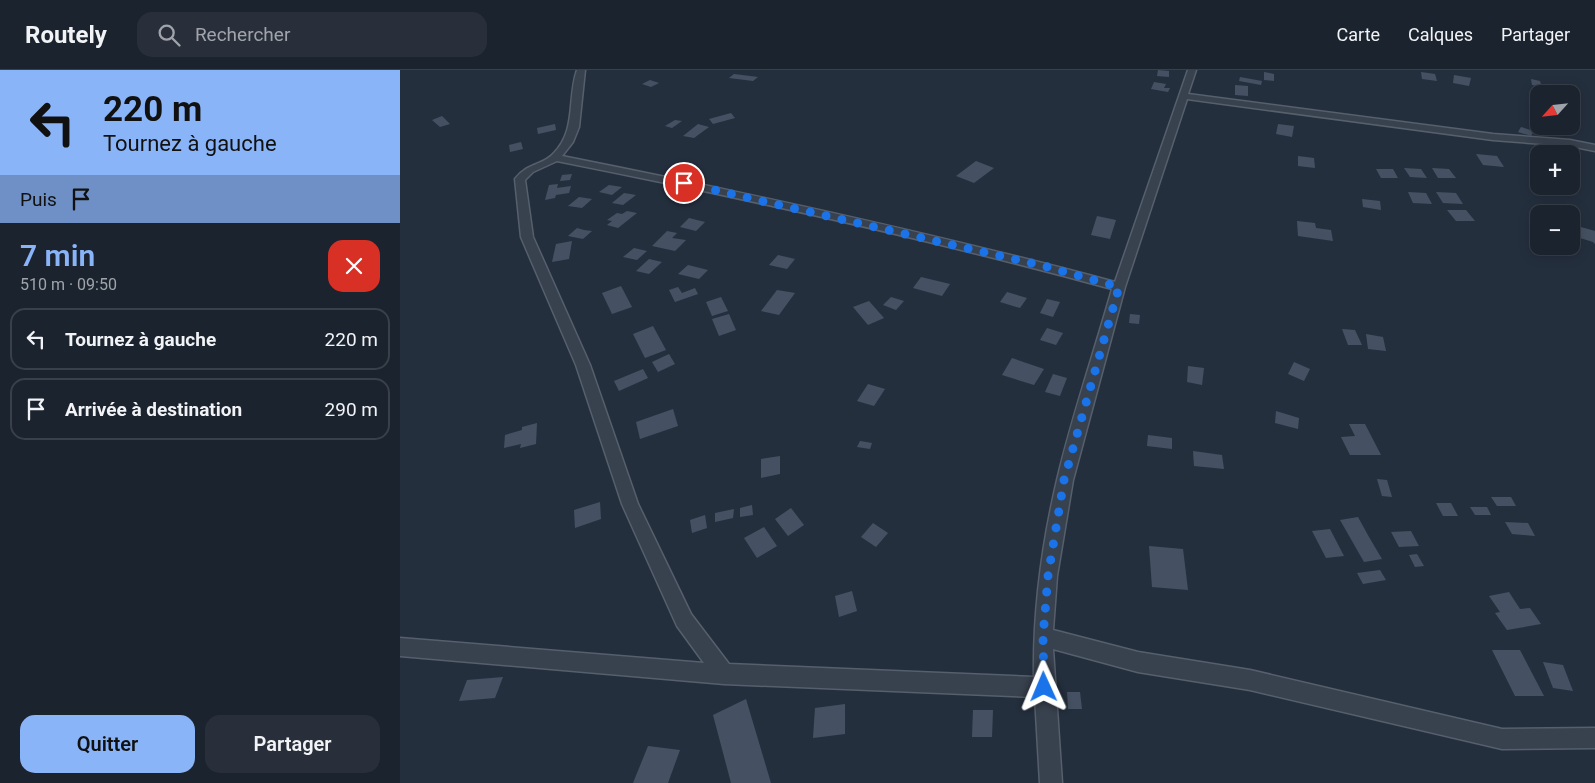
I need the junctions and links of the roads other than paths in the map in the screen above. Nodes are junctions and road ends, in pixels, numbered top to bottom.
1 (581, 70) edge
2 (1192, 70) edge
3 (1184, 96) junction
4 (1595, 148) edge
5 (556, 158) junction
6 (1119, 287) junction
7 (1043, 637) junction
8 (400, 646) edge
9 (724, 674) junction
10 (1044, 687) junction
11 (1595, 738) edge
12 (1051, 783) edge

1 - 5 street
2 - 3 street
3 - 4 street
3 - 6 street
5 - 6 street
5 - 9 street
6 - 7 street
7 - 10 street
7 - 11 street
8 - 9 street
9 - 10 street
10 - 12 street

